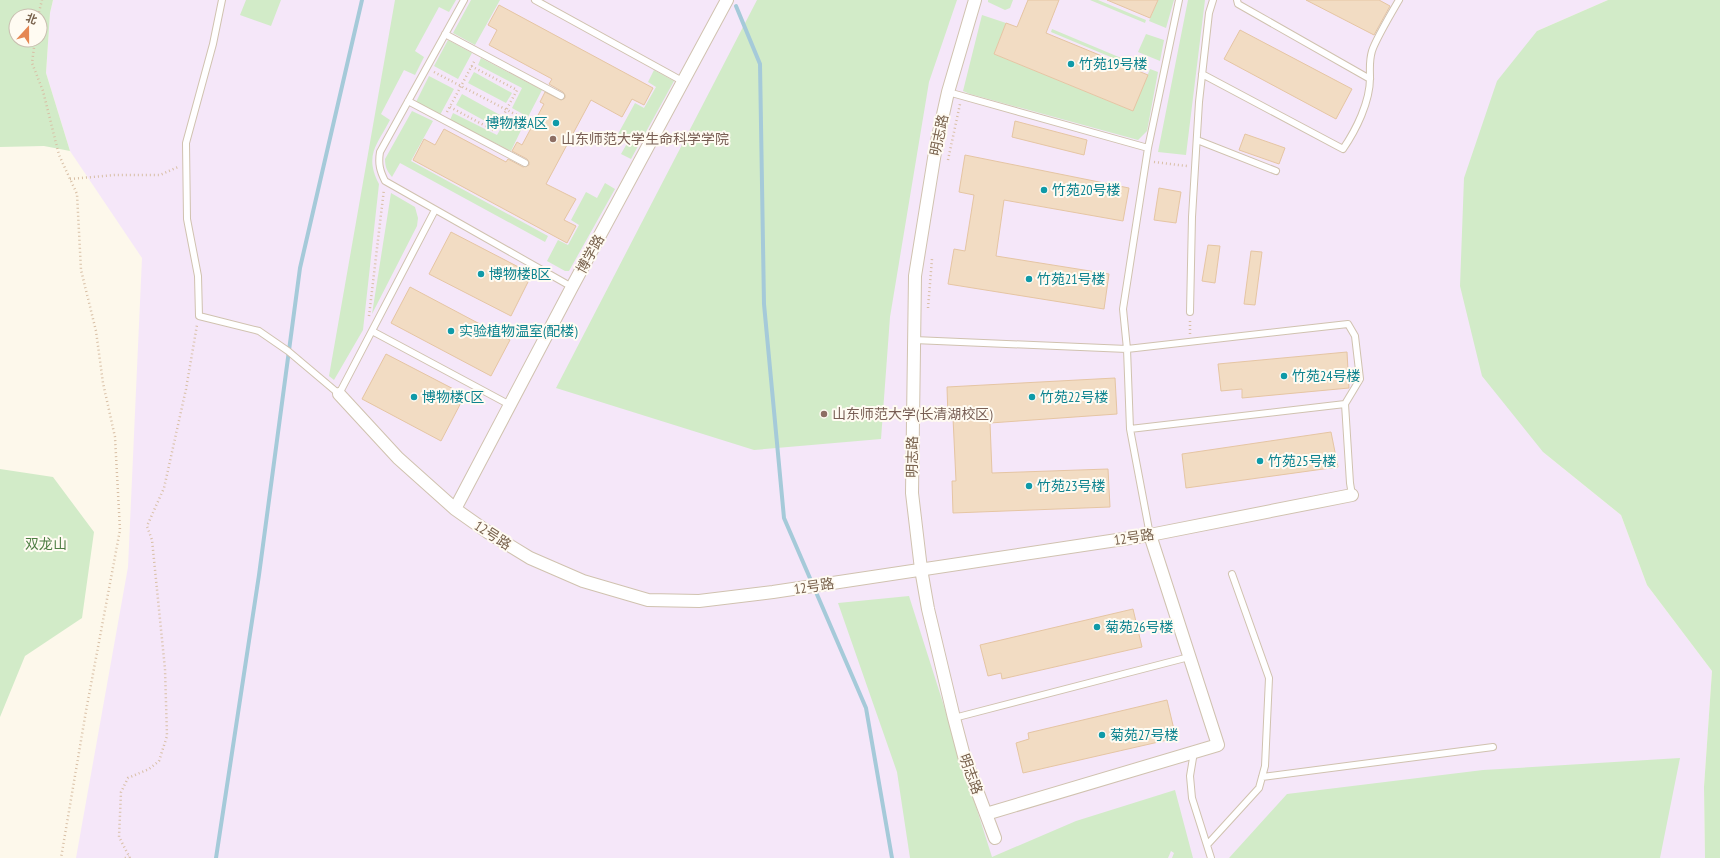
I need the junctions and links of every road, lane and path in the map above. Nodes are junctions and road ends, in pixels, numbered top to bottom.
1 (222, 0) edge
2 (464, 0) edge
3 (535, 0) edge
4 (727, 0) edge
5 (975, 0) edge
6 (1179, 0) edge
7 (1213, 0) edge
8 (1237, 0) edge
9 (1400, 0) edge
10 (445, 34) junction
11 (34, 48) edge
12 (479, 52) junction
13 (471, 66) junction
14 (426, 68) junction
15 (1202, 74) junction
16 (1370, 79) junction
17 (684, 82) junction
18 (461, 86) junction
19 (948, 92) junction
20 (561, 96) dead end
21 (962, 96) junction
22 (408, 102) junction
23 (450, 107) junction
24 (506, 110) junction
25 (443, 120) junction
26 (532, 123) dead end
27 (1197, 140) junction
28 (1148, 148) junction
29 (1146, 161) junction
30 (947, 162) dead end
31 (186, 163) junction
32 (525, 163) dead end
33 (1196, 167) junction
34 (1276, 171) dead end
35 (70, 179) junction
36 (385, 181) junction
37 (435, 210) junction
38 (932, 253) dead end
39 (572, 288) junction
40 (928, 309) dead end
41 (1190, 312) joint
42 (199, 316) junction
43 (368, 320) dead end
44 (372, 331) junction
45 (914, 340) junction
46 (1190, 342) junction
47 (1128, 349) junction
48 (339, 394) junction
49 (1345, 404) junction
50 (510, 405) junction
51 (1130, 429) junction
52 (1352, 495) joint
53 (455, 509) junction
54 (1150, 535) junction
55 (921, 569) junction
56 (1232, 574) dead end
57 (1189, 657) junction
58 (954, 718) junction
59 (1493, 747) dead end
60 (1194, 752) junction
61 (1262, 777) junction
62 (986, 814) junction
63 (995, 838) dead end
64 (1207, 845) junction
65 (130, 857) edge
66 (61, 858) edge
67 (125, 858) edge
68 (1211, 858) edge

1 - 31 lane
2 - 10 lane
3 - 17 lane
4 - 17 street, 博学路
5 - 19 street, 明志路
6 - 28 lane
7 - 15 lane
8 - 16 lane
9 - 16 lane
10 - 12 lane
10 - 14 lane
11 - 35 path
12 - 13 path
12 - 20 lane
13 - 18 path
13 - 24 path
14 - 18 path
14 - 22 lane
15 - 16 lane
15 - 27 lane
17 - 39 street, 博学路
18 - 23 path
18 - 24 path
19 - 21 lane
19 - 45 street, 明志路
21 - 28 lane
21 - 30 path
22 - 25 lane
22 - 36 lane
23 - 24 path
23 - 25 path
24 - 26 path
25 - 32 lane
27 - 33 lane
27 - 34 lane
28 - 29 lane
29 - 33 path
29 - 47 lane
31 - 35 path
31 - 42 lane
33 - 41 lane
35 - 66 path
36 - 37 lane
36 - 43 path
37 - 39 lane
37 - 44 lane
38 - 40 path
39 - 50 street, 博学路
41 - 46 path
42 - 48 lane
42 - 65 path
44 - 48 lane
44 - 50 lane
45 - 47 lane
45 - 55 street, 明志路
46 - 47 lane
46 - 49 lane
47 - 51 lane
48 - 53 street, 12号路
49 - 51 lane
49 - 52 lane
50 - 53 street, 博学路
51 - 54 lane
52 - 54 street, 12号路
53 - 55 street, 12号路
54 - 55 street, 12号路
54 - 57 street
55 - 58 street, 明志路
56 - 61 lane
57 - 58 lane
57 - 60 street
58 - 62 street, 明志路
59 - 61 lane
60 - 62 street
60 - 64 lane
61 - 64 lane
62 - 63 street, 明志路
64 - 68 lane
65 - 67 path

